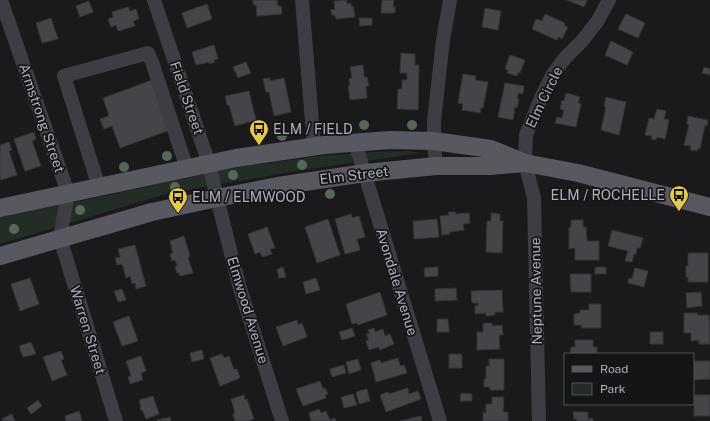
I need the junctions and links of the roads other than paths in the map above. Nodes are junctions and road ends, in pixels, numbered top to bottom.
1 (1, 0) edge
2 (154, 0) edge
3 (302, 0) edge
4 (450, 0) edge
5 (609, 0) edge
6 (434, 141) junction
7 (355, 142) junction
8 (314, 146) junction
9 (525, 163) junction
10 (209, 164) junction
11 (436, 166) junction
12 (187, 169) junction
13 (365, 173) junction
14 (99, 187) junction
15 (68, 193) junction
16 (217, 198) junction
17 (710, 207) edge
18 (0, 208) edge
19 (60, 238) junction
20 (0, 256) edge
21 (116, 421) edge
22 (282, 421) edge
23 (440, 421) edge
24 (539, 421) edge

1 - 15 street, Armstrong Street
2 - 10 street, Field Street
3 - 8 street
4 - 6 street
5 - 9 street, Elm Circle
6 - 7 main road, Elm Street
6 - 9 main road, Elm Street
6 - 11 street
7 - 8 main road, Elm Street
7 - 13 street, Avondale Avenue
8 - 10 main road, Elm Street
9 - 11 main road, Elm Street
9 - 17 main road, Elm Street
9 - 24 street, Neptune Avenue
10 - 12 main road, Elm Street
10 - 16 street, Field Street
11 - 13 main road, Elm Street
12 - 14 main road, Elm Street
12 - 14 street
13 - 16 main road, Elm Street
13 - 23 street, Avondale Avenue
14 - 15 main road, Elm Street
15 - 18 main road, Elm Street
15 - 19 street, Armstrong Street
16 - 19 main road, Elm Street
16 - 22 street, Elmwood Avenue
19 - 20 main road, Elm Street
19 - 21 street, Warren Street

